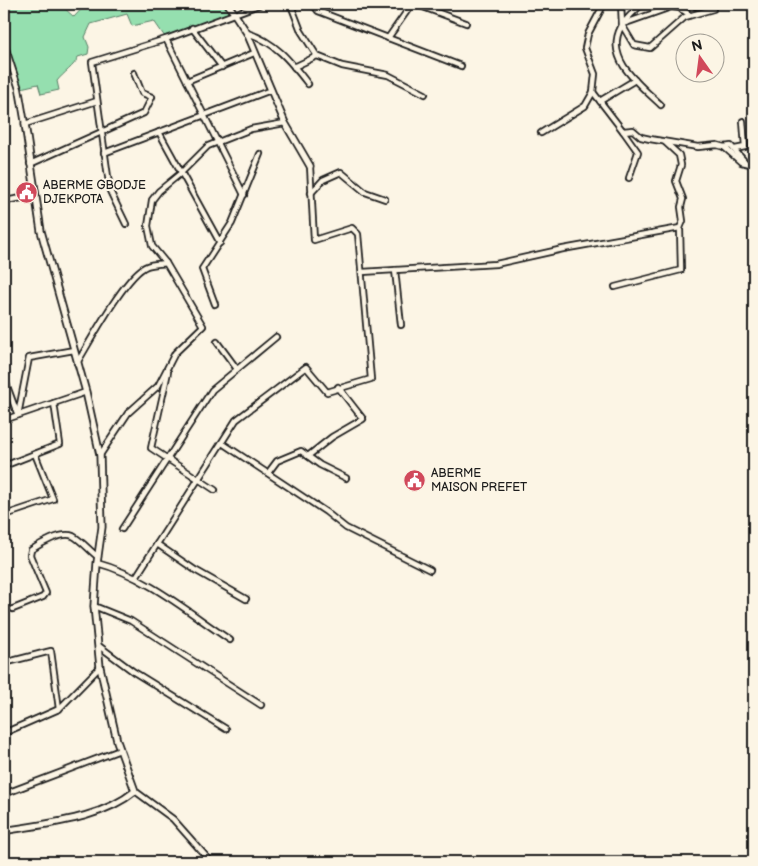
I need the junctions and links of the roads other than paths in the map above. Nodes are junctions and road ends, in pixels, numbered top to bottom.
1 (228, 4) edge
2 (260, 4) edge
3 (313, 4) edge
4 (414, 4) edge
5 (604, 4) edge
6 (621, 4) edge
7 (642, 4) edge
8 (692, 4) edge
9 (698, 4) edge
10 (290, 5) edge
11 (713, 9) dead end
12 (682, 10) junction
13 (235, 14) junction
14 (690, 15) junction
15 (466, 24) dead end
16 (622, 25) junction
17 (192, 28) junction
18 (247, 33) junction
19 (388, 38) junction
20 (166, 39) junction
21 (4, 43) edge
22 (254, 53) junction
23 (317, 56) junction
24 (461, 66) dead end
25 (222, 67) junction
26 (294, 67) junction
27 (134, 73) dead end
28 (635, 80) junction
29 (187, 81) junction
30 (308, 84) dead end
31 (271, 90) junction
32 (593, 92) junction
33 (425, 94) dead end
34 (97, 101) junction
35 (600, 101) junction
36 (661, 105) dead end
37 (202, 116) junction
38 (743, 121) dead end
39 (285, 122) junction
40 (25, 124) junction
41 (103, 131) junction
42 (623, 131) junction
43 (159, 132) junction
44 (542, 133) dead end
45 (215, 142) junction
46 (665, 142) junction
47 (724, 147) junction
48 (735, 149) junction
49 (104, 153) junction
50 (260, 154) dead end
51 (746, 163) junction
52 (30, 164) junction
53 (754, 165) edge
54 (310, 166) joint
55 (181, 173) junction
56 (629, 178) dead end
57 (312, 193) junction
58 (244, 195) junction
59 (34, 196) junction
60 (385, 199) dead end
61 (4, 201) edge
62 (126, 224) dead end
63 (680, 228) junction
64 (220, 243) junction
65 (166, 263) junction
66 (396, 270) junction
67 (362, 272) junction
68 (615, 287) dead end
69 (215, 304) dead end
70 (401, 324) dead end
71 (276, 337) dead end
72 (217, 342) dead end
73 (74, 350) junction
74 (78, 363) junction
75 (169, 368) junction
76 (237, 369) junction
77 (4, 378) edge
78 (338, 387) junction
79 (86, 392) junction
80 (54, 403) junction
81 (18, 415) junction
82 (4, 420) edge
83 (222, 443) junction
84 (35, 454) junction
85 (100, 455) junction
86 (308, 456) junction
87 (166, 458) junction
88 (4, 466) edge
89 (268, 473) junction
90 (346, 478) dead end
91 (199, 479) junction
92 (216, 490) dead end
93 (8, 514) dead end
94 (122, 529) dead end
95 (157, 544) junction
96 (97, 560) junction
97 (430, 570) dead end
98 (136, 577) junction
99 (246, 599) dead end
100 (94, 606) junction
101 (13, 609) dead end
102 (230, 640) dead end
103 (99, 646) junction
104 (4, 663) edge
105 (100, 667) junction
106 (261, 705) dead end
107 (59, 709) junction
108 (226, 728) dead end
109 (4, 733) edge
110 (120, 750) junction
111 (134, 791) junction
112 (4, 794) edge
113 (4, 831) edge
114 (212, 862) edge

1 - 13 street
2 - 13 street
3 - 19 street
4 - 15 street
4 - 19 street
5 - 32 street
6 - 16 street
7 - 16 street
8 - 9 street
8 - 12 street
10 - 23 street
11 - 14 street
12 - 14 street
12 - 16 street
13 - 17 street
13 - 18 street
14 - 16 street
16 - 28 street
17 - 20 street
17 - 25 street
18 - 22 street
18 - 26 street
19 - 24 street
20 - 29 street
20 - 34 street
21 - 40 street
22 - 25 street
22 - 31 street
23 - 26 street
23 - 33 street
25 - 29 street
26 - 30 street
27 - 41 street
28 - 35 street
28 - 36 street
29 - 37 street
31 - 37 street
31 - 39 street
32 - 35 street
32 - 44 street
34 - 40 street
34 - 41 street
35 - 42 street
37 - 43 street
37 - 45 street
38 - 48 street
39 - 45 street
39 - 54 street
40 - 52 street
41 - 49 street
41 - 52 street
42 - 46 street
42 - 56 street
43 - 49 street
43 - 55 street
45 - 55 street
45 - 58 street
46 - 47 street
46 - 63 street
47 - 48 street
47 - 51 street
48 - 51 street
49 - 62 street
50 - 58 street
51 - 53 street
52 - 59 street
54 - 57 street
55 - 64 street
55 - 65 street
57 - 60 street
57 - 67 street
58 - 64 street
59 - 61 street
59 - 73 street
63 - 66 street
63 - 68 street
64 - 69 street
65 - 74 street
65 - 75 street
66 - 67 street
66 - 70 street
67 - 78 street
71 - 76 street
72 - 76 street
73 - 74 street
73 - 81 street
74 - 79 street
75 - 85 street
75 - 87 street
76 - 87 street
77 - 81 street
78 - 83 street
78 - 86 street
79 - 80 street
79 - 85 street
80 - 81 street
80 - 84 street
81 - 82 street
83 - 89 street
83 - 91 street
84 - 88 street
84 - 93 street
85 - 96 street
86 - 89 street
86 - 90 street
87 - 91 street
87 - 94 street
89 - 97 street
91 - 92 street
91 - 95 street
95 - 98 street
95 - 99 street
96 - 98 street
96 - 100 street
96 - 101 street
98 - 102 street
100 - 103 street
100 - 106 street
103 - 105 street
103 - 108 street
104 - 107 street
105 - 107 street
105 - 110 street
107 - 109 street
110 - 111 street
110 - 112 street
111 - 113 street
111 - 114 street

